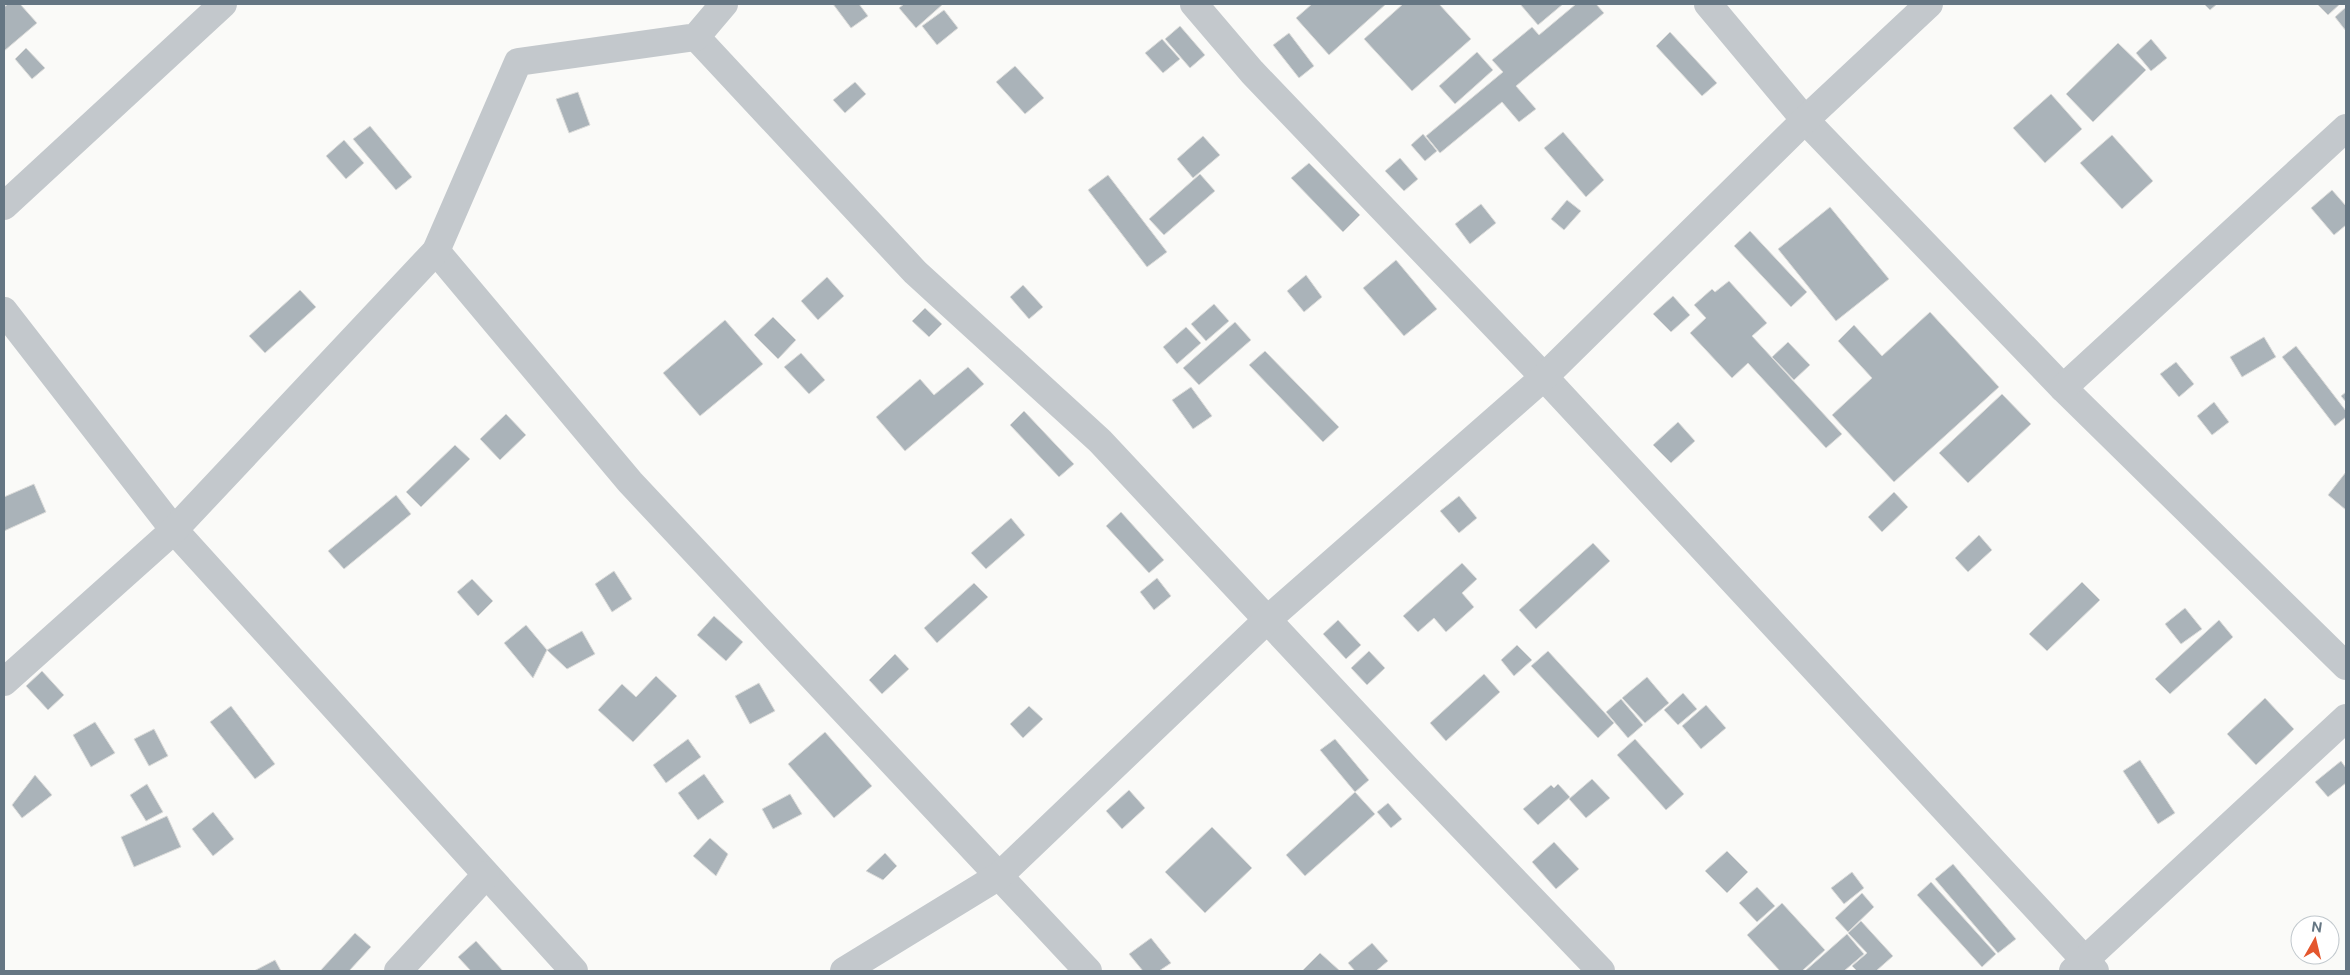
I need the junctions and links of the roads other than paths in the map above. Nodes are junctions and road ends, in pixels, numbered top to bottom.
1 (223, 4) edge
2 (724, 4) edge
3 (1194, 4) edge
4 (1708, 4) edge
5 (1929, 4) edge
6 (696, 37) junction
7 (1805, 120) junction
8 (2346, 128) edge
9 (4, 206) edge
10 (436, 251) junction
11 (4, 312) edge
12 (1544, 377) junction
13 (2063, 388) junction
14 (174, 530) junction
15 (1267, 620) junction
16 (2346, 666) edge
17 (4, 682) edge
18 (2346, 718) edge
19 (486, 875) junction
20 (999, 876) junction
21 (2084, 968) edge
22 (398, 971) edge
23 (574, 971) edge
24 (844, 971) edge
25 (1088, 971) edge
26 (1601, 971) edge

1 - 9 street
2 - 6 street
3 - 12 street
4 - 7 street
5 - 7 street
6 - 10 street
6 - 15 street
7 - 12 street
7 - 13 street
8 - 13 street
10 - 14 street
10 - 20 street
11 - 14 street
12 - 15 street
12 - 21 street
13 - 16 street
14 - 17 street
14 - 19 street
15 - 20 street
15 - 26 street
18 - 21 street
19 - 22 street
19 - 23 street
20 - 24 street
20 - 25 street

